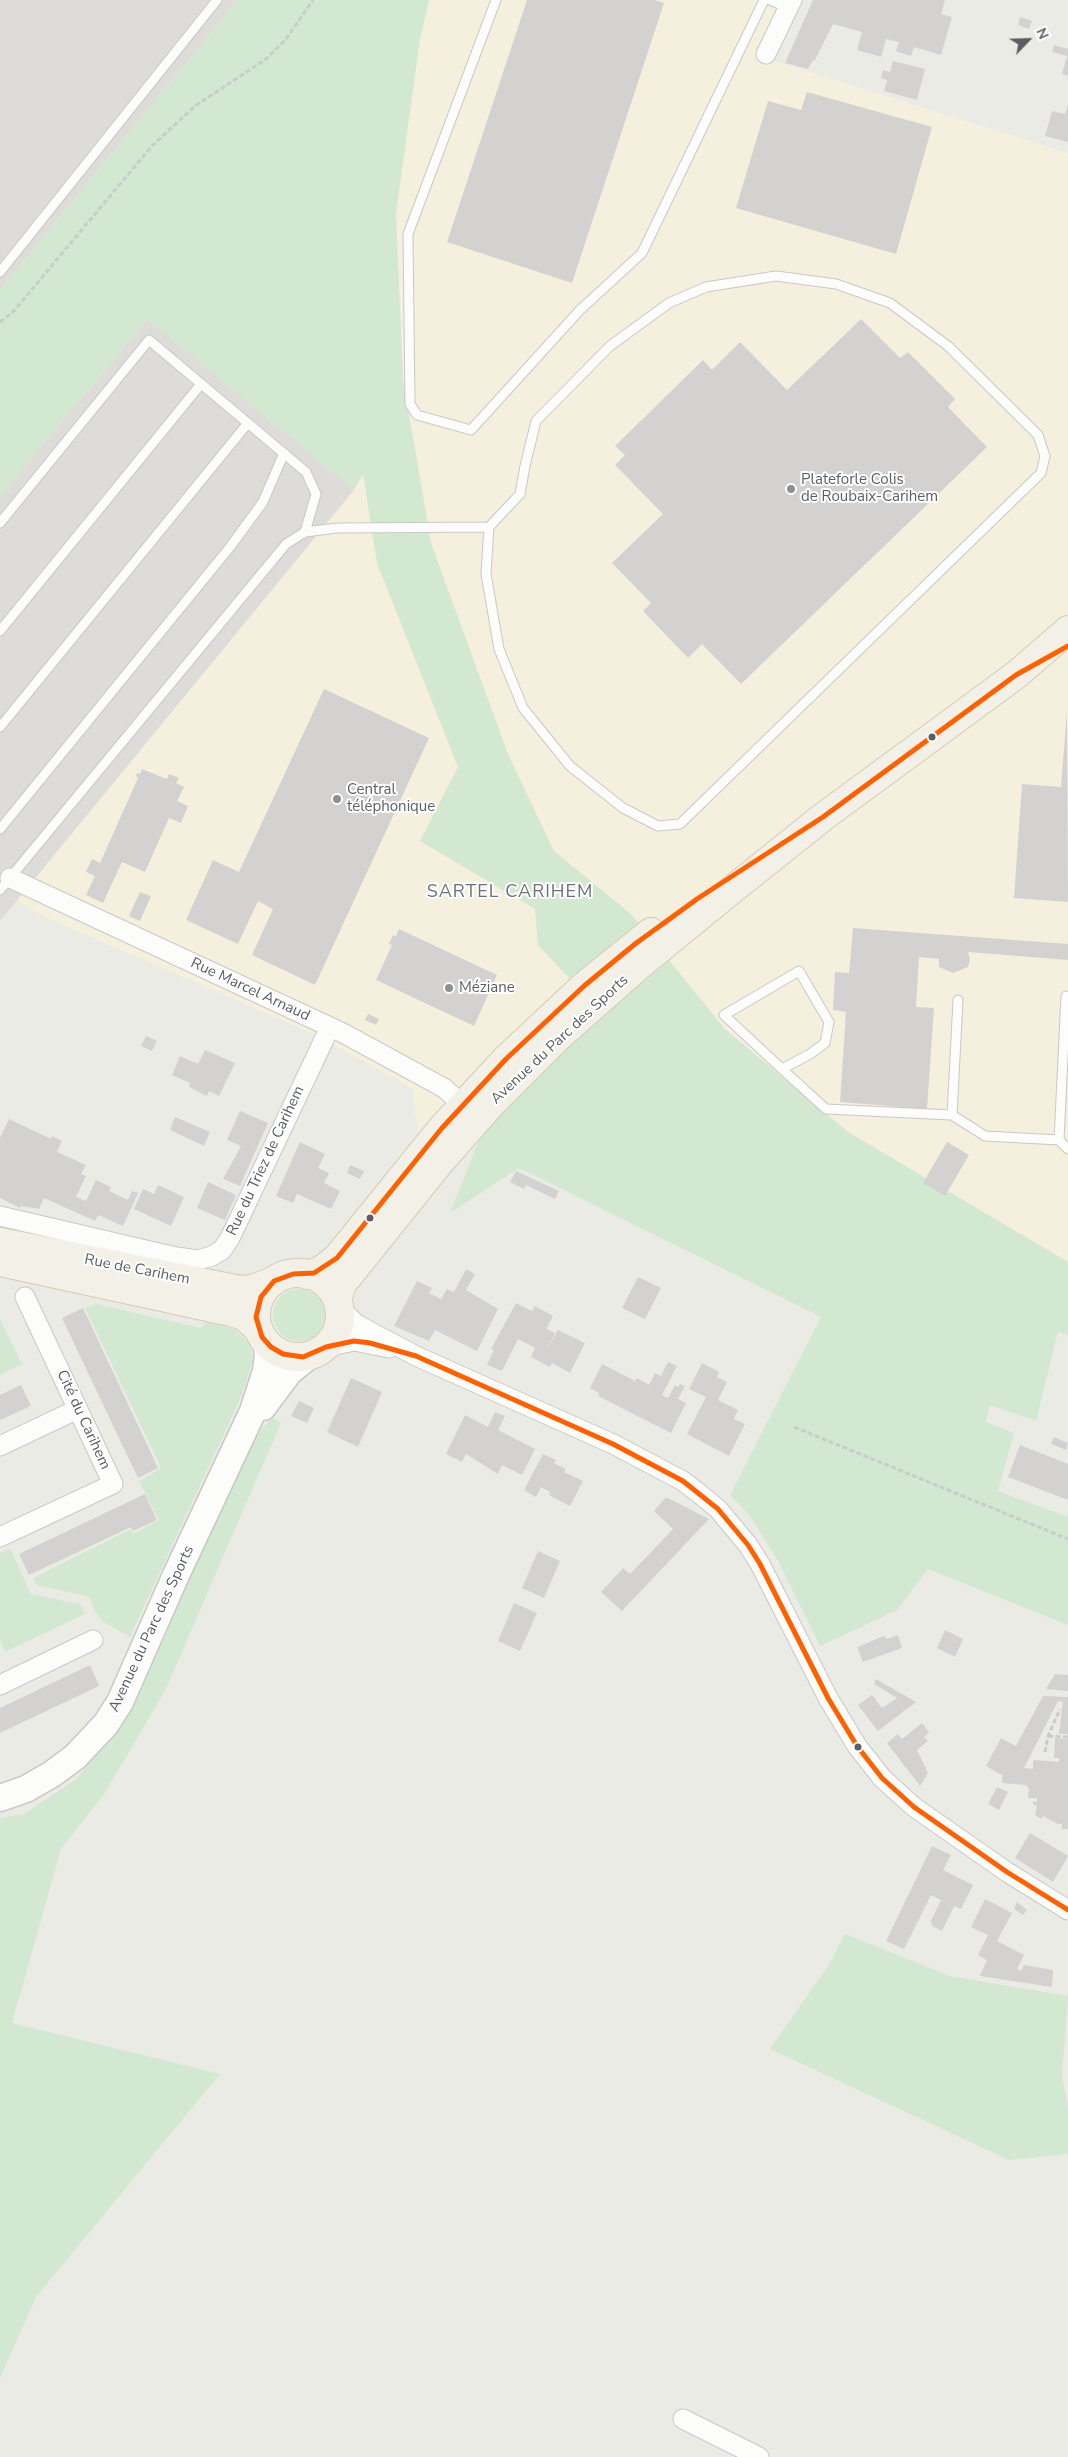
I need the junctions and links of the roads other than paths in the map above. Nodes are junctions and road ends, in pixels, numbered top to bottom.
1 (217, 0) edge
2 (496, 0) edge
3 (764, 0) edge
4 (770, 0) edge
5 (790, 4) edge
6 (766, 54) dead end
7 (0, 272) edge
8 (201, 384) junction
9 (248, 423) junction
10 (284, 453) junction
11 (0, 523) edge
12 (489, 527) junction
13 (305, 532) junction
14 (1068, 630) edge
15 (0, 631) edge
16 (1068, 646) edge
17 (1016, 675) junction
18 (0, 727) edge
19 (0, 829) edge
20 (5, 884) edge
21 (1066, 996) dead end
22 (958, 1000) dead end
23 (330, 1027) junction
24 (782, 1069) junction
25 (471, 1112) junction
26 (952, 1115) junction
27 (1059, 1140) junction
28 (1068, 1149) edge
29 (0, 1216) edge
30 (0, 1242) edge
31 (0, 1262) edge
32 (306, 1274) junction
33 (274, 1282) junction
34 (25, 1296) dead end
35 (338, 1303) junction
36 (263, 1336) junction
37 (318, 1351) junction
38 (416, 1356) junction
39 (78, 1409) junction
40 (240, 1441) junction
41 (0, 1446) edge
42 (0, 1537) edge
43 (93, 1640) dead end
44 (0, 1685) edge
45 (0, 1798) edge
46 (1068, 1910) edge
47 (683, 2419) dead end
48 (759, 2457) edge

1 - 7 lane
2 - 3 lane
4 - 5 lane
5 - 6 street
8 - 9 lane
8 - 11 lane
8 - 15 lane
9 - 10 lane
9 - 18 lane
10 - 13 lane
10 - 19 lane
12 - 12 lane
12 - 13 lane
13 - 20 lane
14 - 17 main road, Avenue du Parc des Sports
16 - 17 main road, Avenue du Parc des Sports
17 - 25 main road, Avenue du Parc des Sports
20 - 23 street, Rue Marcel Arnaud
21 - 27 lane
22 - 26 lane
23 - 25 street, Rue Marcel Arnaud
23 - 29 street, Rue du Triez de Carihem
24 - 24 lane
24 - 26 lane
25 - 32 main road, Avenue du Parc des Sports
25 - 35 main road, Avenue du Parc des Sports
26 - 27 lane
27 - 28 lane
30 - 33 main road, Rue de Carihem
31 - 36 main road, Rue de Carihem
32 - 33 main road
32 - 35 main road
33 - 36 main road
34 - 39 street, Cité du Carihem
35 - 37 main road
35 - 38 street
36 - 37 main road
36 - 40 street, Avenue du Parc des Sports
37 - 38 street
37 - 40 street, Avenue du Parc des Sports
38 - 46 street
39 - 41 street
39 - 42 street, Cité du Carihem
40 - 45 street, Avenue du Parc des Sports
43 - 44 street
47 - 48 street

